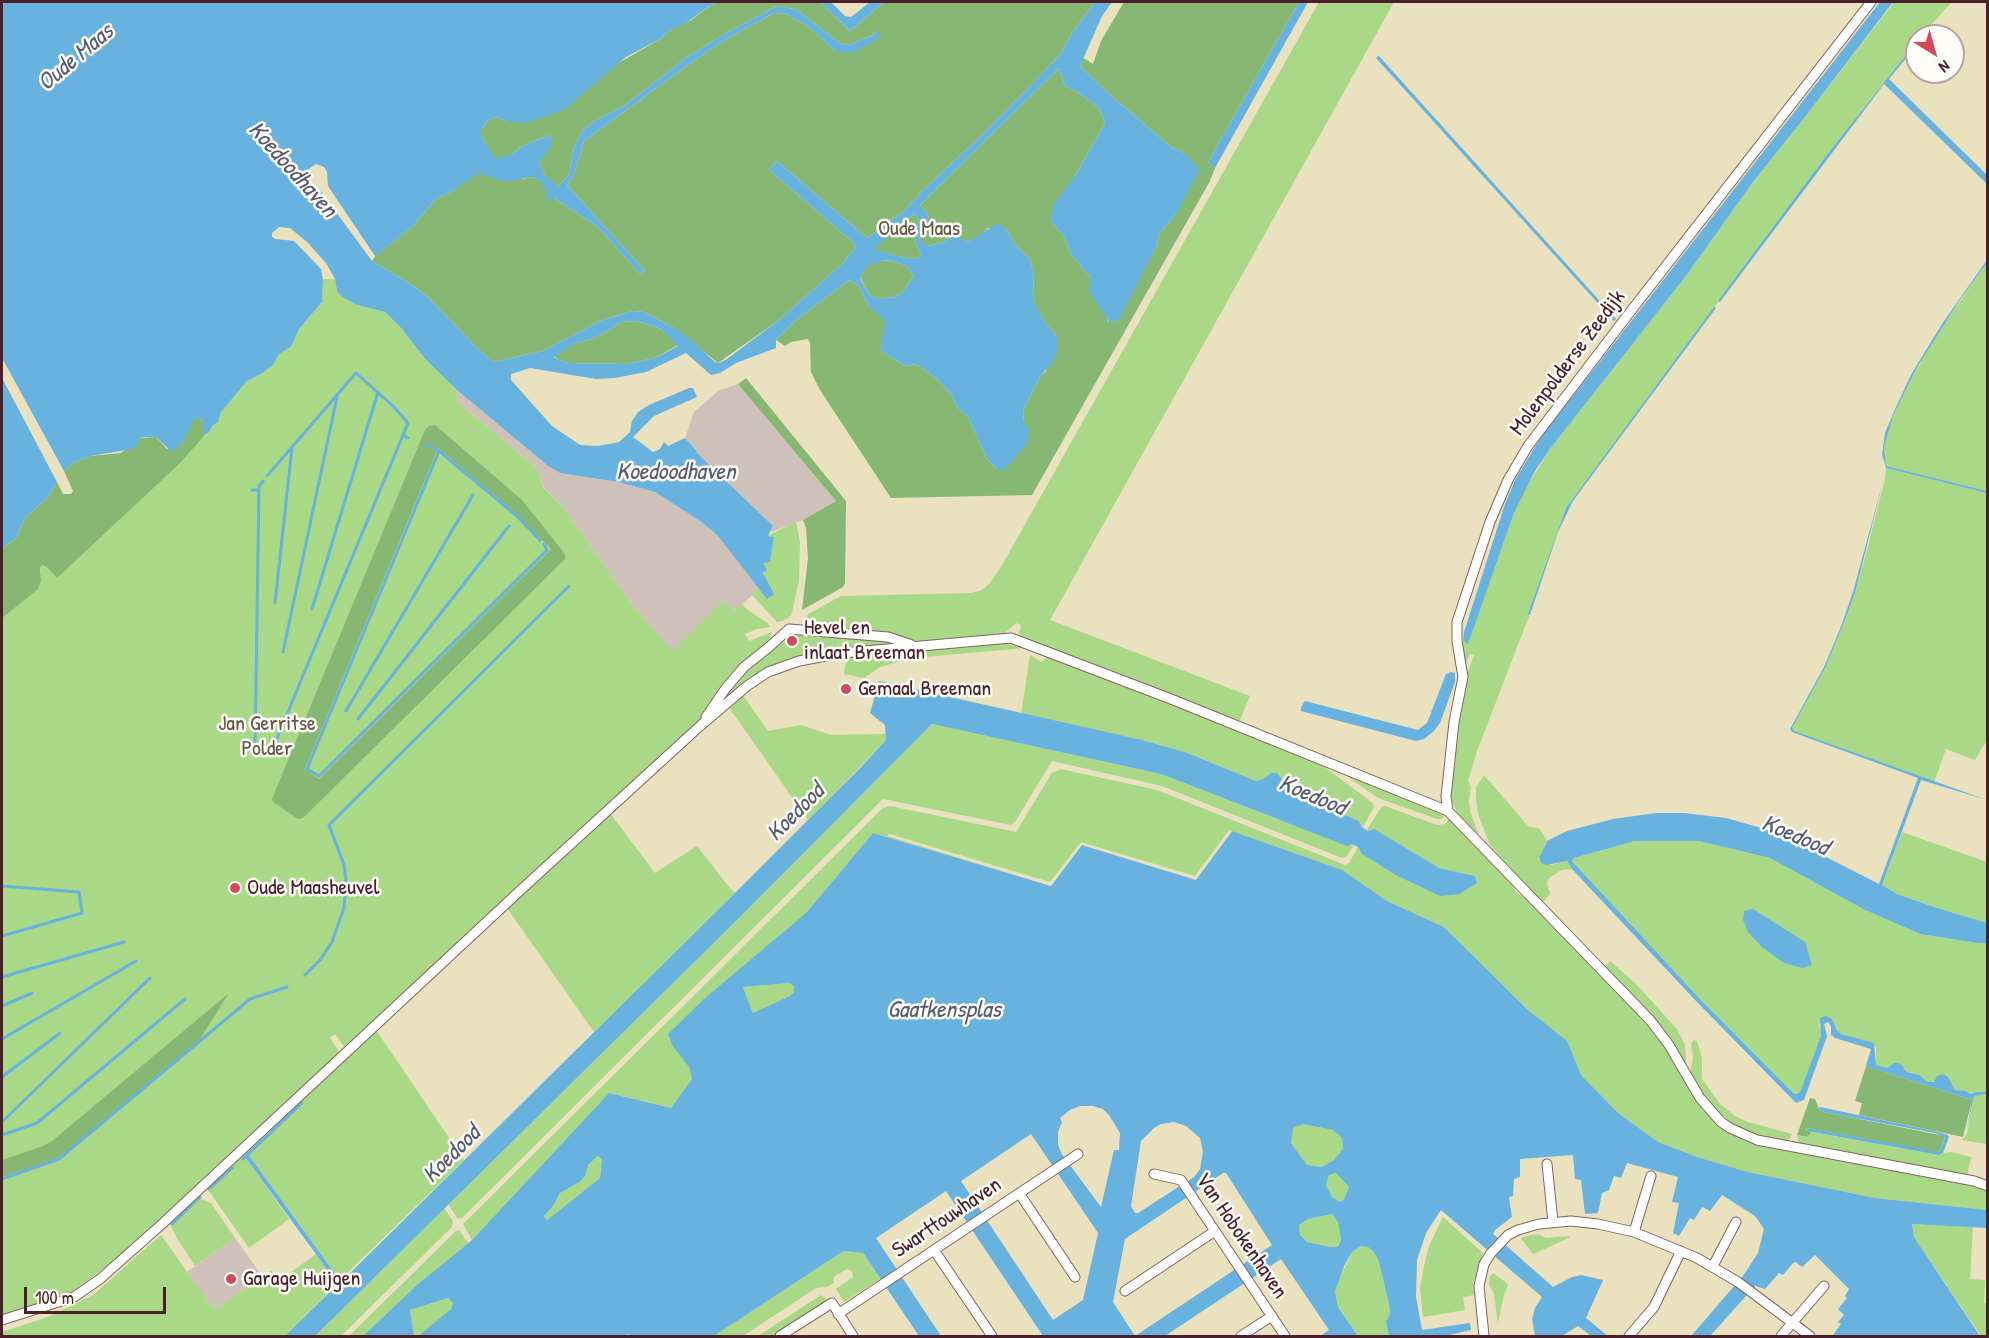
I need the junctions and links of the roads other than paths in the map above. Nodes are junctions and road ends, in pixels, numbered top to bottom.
1 (1871, 2) edge
2 (915, 646) junction
3 (700, 726) junction
4 (1448, 811) junction
5 (1078, 1154) dead end
6 (1547, 1164) dead end
7 (1154, 1174) dead end
8 (1651, 1176) dead end
9 (1988, 1186) edge
10 (1020, 1193) junction
11 (1553, 1222) junction
12 (1736, 1222) dead end
13 (1215, 1231) junction
14 (1634, 1232) junction
15 (934, 1250) junction
16 (1681, 1251) junction
17 (1713, 1266) junction
18 (1075, 1277) dead end
19 (1824, 1286) dead end
20 (1125, 1291) dead end
21 (838, 1314) junction
22 (1272, 1316) junction
23 (2, 1320) edge
24 (1792, 1322) junction
25 (780, 1336) edge
26 (853, 1336) edge
27 (992, 1336) edge
28 (1241, 1336) edge
29 (1285, 1336) edge
30 (1484, 1336) edge
31 (1629, 1336) edge
32 (1781, 1336) edge
33 (1810, 1336) edge

1 - 4 street, Molenpolderse Zeedijk
2 - 3 street
2 - 3 street
2 - 4 street
3 - 23 street
4 - 9 street
5 - 10 street, Swarttouwhaven
6 - 11 street
7 - 13 street, Van Hobokenhaven
8 - 14 street
10 - 15 street, Swarttouwhaven
10 - 18 street
11 - 14 street
11 - 30 street
12 - 17 street
13 - 20 street
13 - 22 street, Van Hobokenhaven
14 - 16 street
15 - 21 street, Swarttouwhaven
15 - 27 street
16 - 17 street
16 - 31 street
17 - 24 street
19 - 24 street
21 - 25 street
21 - 26 street
22 - 28 street
22 - 29 street, Van Hobokenhaven
24 - 32 street
24 - 33 street

